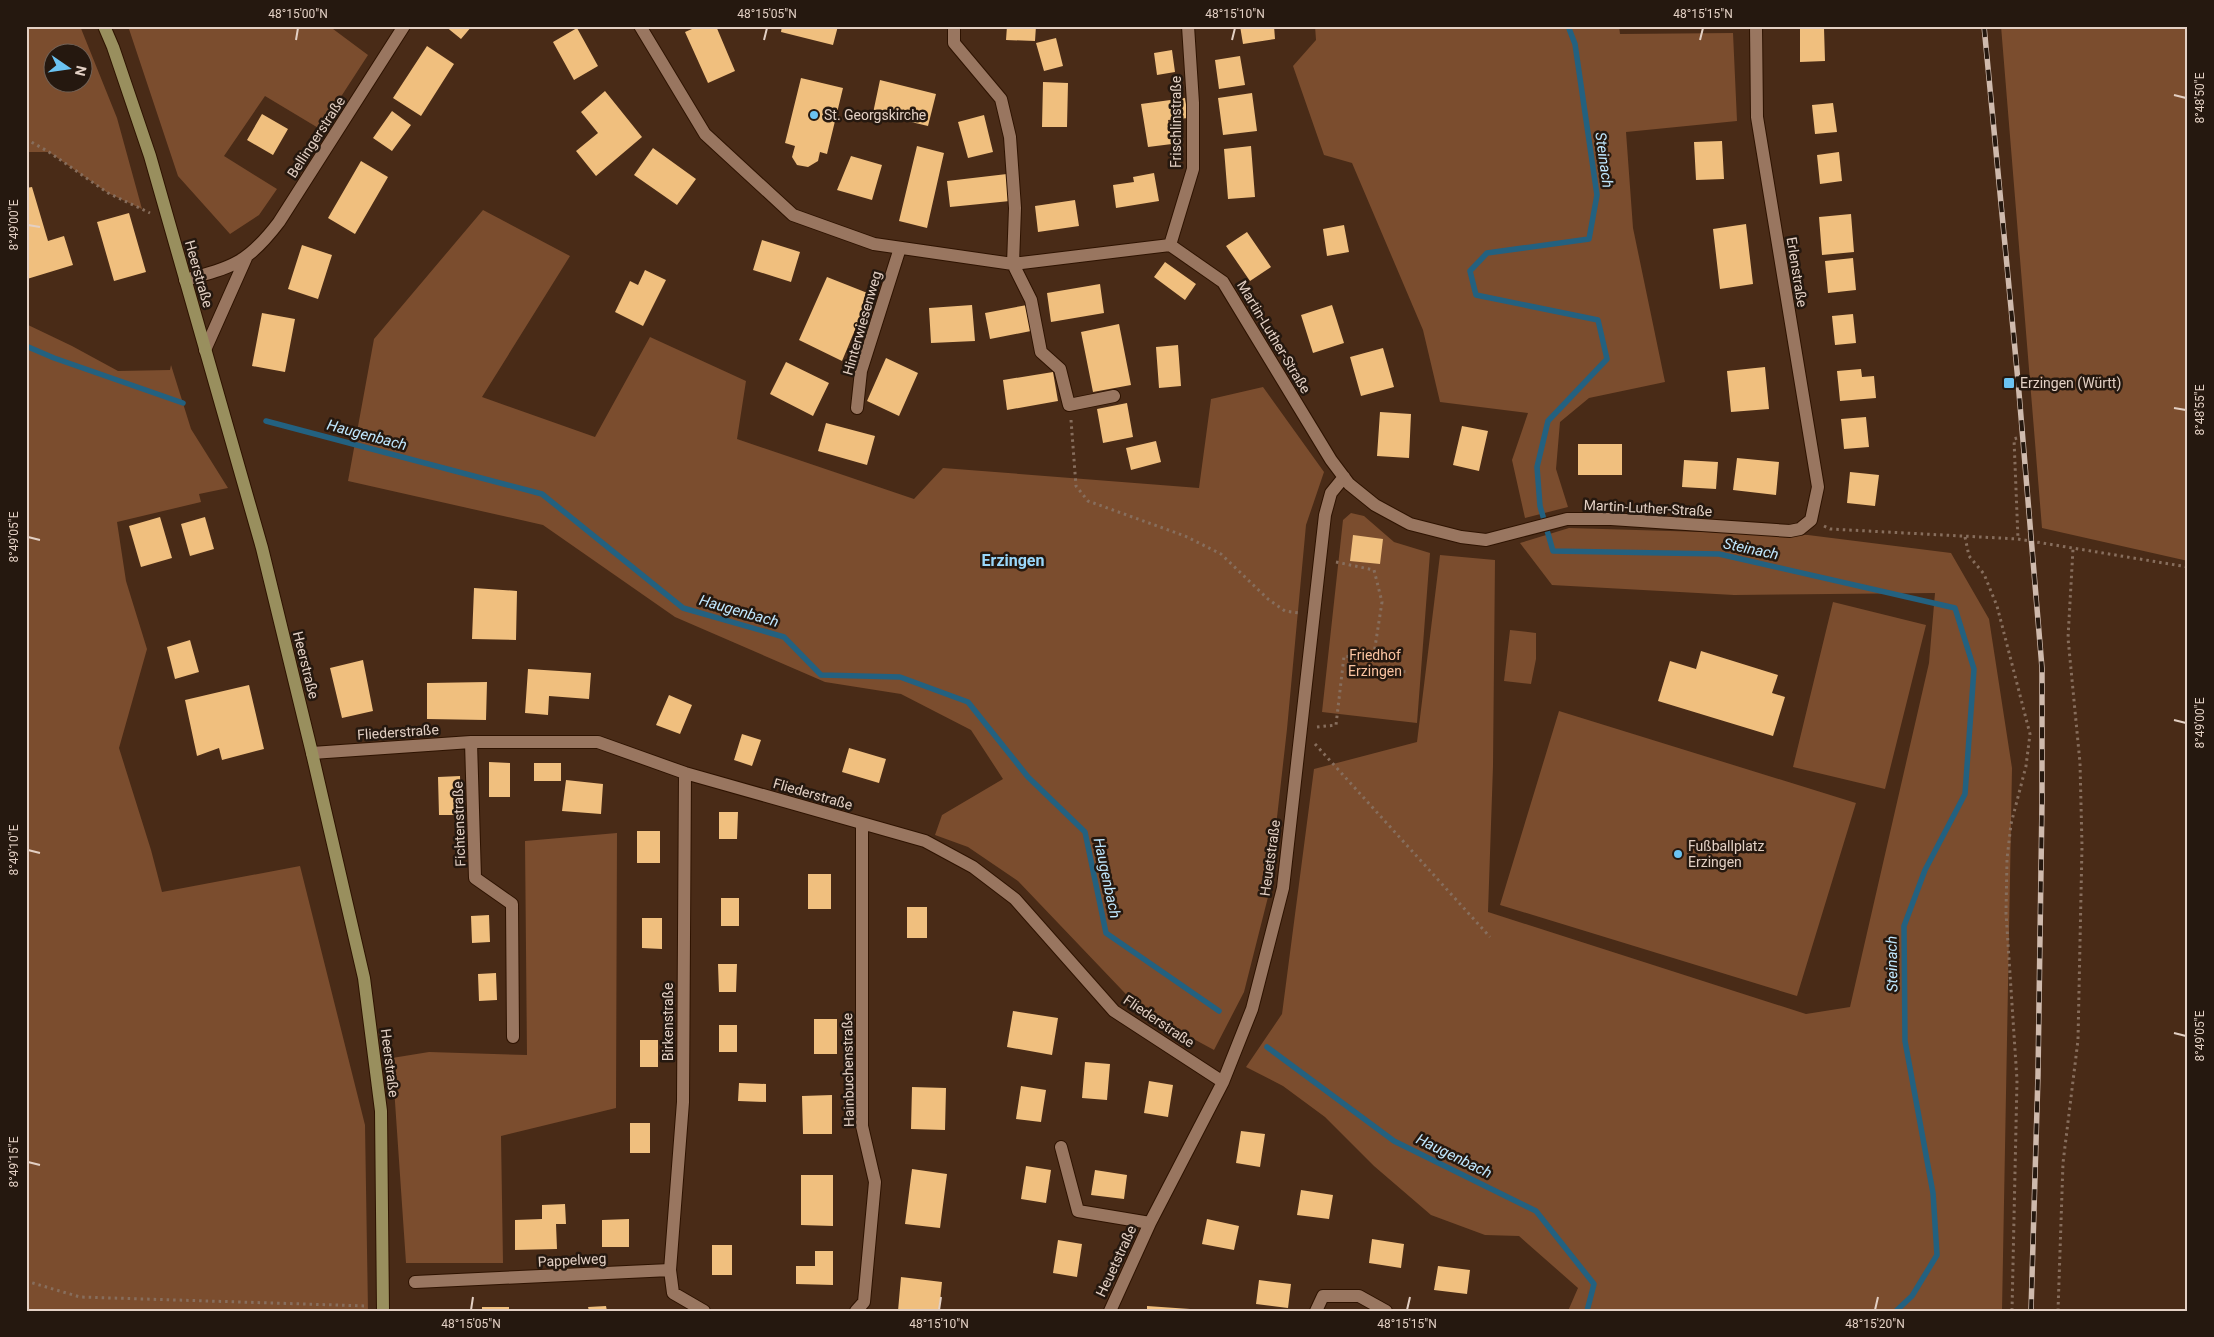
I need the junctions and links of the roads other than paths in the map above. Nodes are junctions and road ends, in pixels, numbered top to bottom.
1 (104, 26) edge
2 (404, 26) edge
3 (640, 26) edge
4 (954, 26) edge
5 (1188, 26) edge
6 (1756, 26) edge
7 (1170, 245) junction
8 (900, 248) junction
9 (246, 258) junction
10 (1013, 264) junction
11 (186, 280) junction
12 (205, 350) junction
13 (1114, 396) dead end
14 (857, 408) dead end
15 (1344, 477) junction
16 (1812, 520) joint
17 (471, 742) junction
18 (312, 753) junction
19 (685, 773) junction
20 (862, 824) junction
21 (513, 1037) dead end
22 (1223, 1082) junction
23 (1062, 1147) dead end
24 (1150, 1223) junction
25 (670, 1270) junction
26 (415, 1282) dead end
27 (383, 1309) edge
28 (704, 1311) edge
29 (856, 1311) edge
30 (1110, 1311) edge
31 (1316, 1311) edge
32 (1386, 1311) edge

1 - 11 main road, Heerstraße
2 - 9 street, Bellingerstraße
3 - 8 street
4 - 10 street
5 - 7 street, Frischlinstraße
6 - 16 street, Erlenstraße
7 - 10 street
7 - 15 street, Martin-Luther-Straße
8 - 10 street
8 - 14 street, Hinterwiesenweg
9 - 11 street, Bellingerstraße
9 - 12 street, Bellingerstraße
10 - 13 street
11 - 12 main road, Heerstraße
12 - 18 main road, Heerstraße
15 - 16 street, Martin-Luther-Straße
15 - 22 street, Heuetstraße
17 - 18 street, Fliederstraße
17 - 19 street, Fliederstraße
17 - 21 street, Fichtenstraße
18 - 27 main road, Heerstraße
19 - 20 street, Fliederstraße
19 - 25 street, Birkenstraße
20 - 22 street, Fliederstraße
20 - 29 street, Hainbuchenstraße
22 - 24 street, Heuetstraße
23 - 24 street, Heuetstraße
24 - 30 street, Heuetstraße
25 - 26 street, Pappelweg
25 - 28 street
31 - 32 street

